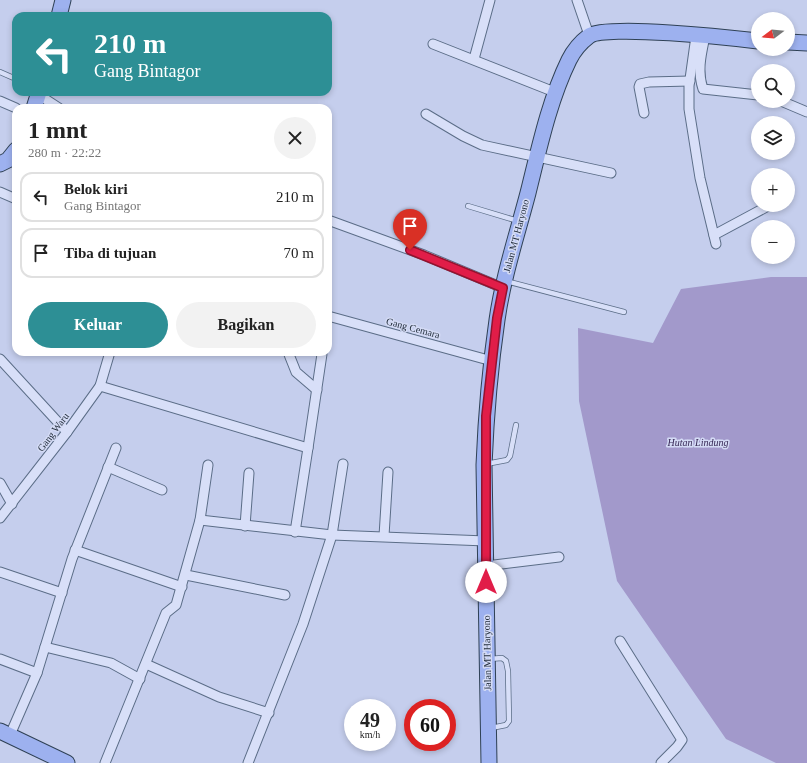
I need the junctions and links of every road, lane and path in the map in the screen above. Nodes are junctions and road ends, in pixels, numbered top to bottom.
1 (63, 0) edge
2 (490, 0) edge
3 (576, 0) edge
4 (60, 12) edge
5 (589, 35) junction
6 (701, 36) junction
7 (751, 40) edge
8 (795, 42) edge
9 (807, 43) edge
10 (433, 44) dead end
11 (474, 59) junction
12 (0, 72) edge
13 (12, 77) edge
14 (690, 81) junction
15 (557, 93) junction
16 (751, 94) edge
17 (37, 98) edge
18 (0, 101) edge
19 (50, 104) edge
20 (12, 106) edge
21 (795, 107) edge
22 (807, 112) edge
23 (644, 113) dead end
24 (426, 114) dead end
25 (12, 155) edge
26 (537, 158) junction
27 (0, 164) edge
28 (610, 173) dead end
29 (0, 192) edge
30 (12, 197) edge
31 (468, 206) dead end
32 (759, 212) edge
33 (332, 221) edge
34 (520, 222) junction
35 (504, 284) junction
36 (624, 312) dead end
37 (332, 317) edge
38 (109, 356) edge
39 (290, 356) edge
40 (322, 356) edge
41 (0, 359) edge
42 (492, 360) junction
43 (100, 386) junction
44 (317, 390) junction
45 (516, 425) dead end
46 (67, 432) junction
47 (116, 448) dead end
48 (308, 448) junction
49 (343, 464) dead end
50 (208, 465) dead end
51 (484, 465) junction
52 (108, 466) junction
53 (388, 472) dead end
54 (249, 473) dead end
55 (0, 484) edge
56 (162, 490) dead end
57 (12, 504) junction
58 (0, 518) edge
59 (200, 520) junction
60 (245, 526) junction
61 (295, 532) junction
62 (332, 535) junction
63 (384, 536) junction
64 (486, 541) junction
65 (76, 550) junction
66 (559, 557) dead end
67 (486, 566) junction
68 (0, 572) edge
69 (186, 575) junction
70 (182, 587) junction
71 (62, 593) junction
72 (285, 594) dead end
73 (620, 641) dead end
74 (45, 647) junction
75 (0, 659) edge
76 (487, 659) junction
77 (146, 664) junction
78 (37, 673) junction
79 (140, 679) junction
80 (269, 713) junction
81 (488, 728) junction
82 (5, 733) edge
83 (66, 763) edge
84 (105, 763) edge
85 (248, 763) edge
86 (489, 763) edge
87 (661, 763) edge

1 - 4 main road
2 - 11 street
3 - 5 street
5 - 6 main road
5 - 15 main road, Jalan MT Haryono
6 - 7 main road
6 - 14 street
6 - 16 street
8 - 9 main road
10 - 11 street
11 - 15 street
12 - 13 lane
14 - 23 street
14 - 32 street
15 - 26 main road, Jalan MT Haryono
17 - 19 street
18 - 20 street
21 - 22 street
24 - 26 street
25 - 27 main road
26 - 28 street
26 - 34 main road, Jalan MT Haryono
29 - 30 street
31 - 34 lane
33 - 35 street
34 - 35 main road, Jalan MT Haryono
35 - 36 lane
35 - 42 main road, Jalan MT Haryono
37 - 42 street, Gang Cemara
38 - 43 street, Gang Waru
39 - 44 street
40 - 44 street
41 - 46 street
42 - 51 main road, Jalan MT Haryono
43 - 46 street, Gang Waru
43 - 48 street
44 - 48 street
45 - 51 lane
46 - 57 street, Gang Waru
47 - 52 street
48 - 61 street
49 - 62 street
50 - 59 street
51 - 64 main road, Jalan MT Haryono
52 - 56 street
52 - 65 street
53 - 63 street
54 - 60 street
55 - 57 street
57 - 58 street, Gang Waru
59 - 60 street
59 - 69 street
60 - 61 street
61 - 62 street
62 - 63 street
62 - 80 street
63 - 64 street
64 - 67 main road, Jalan MT Haryono
65 - 70 street
65 - 71 street
66 - 67 street
67 - 76 main road, Jalan MT Haryono
68 - 71 street
69 - 70 street
69 - 72 street
70 - 77 street
71 - 74 street
73 - 87 street
74 - 78 street
74 - 79 street
75 - 78 street
76 - 81 main road, Jalan MT Haryono
76 - 81 lane
77 - 79 street
77 - 80 street
78 - 82 street
79 - 84 street
80 - 85 street
81 - 86 main road, Jalan MT Haryono
82 - 83 main road

